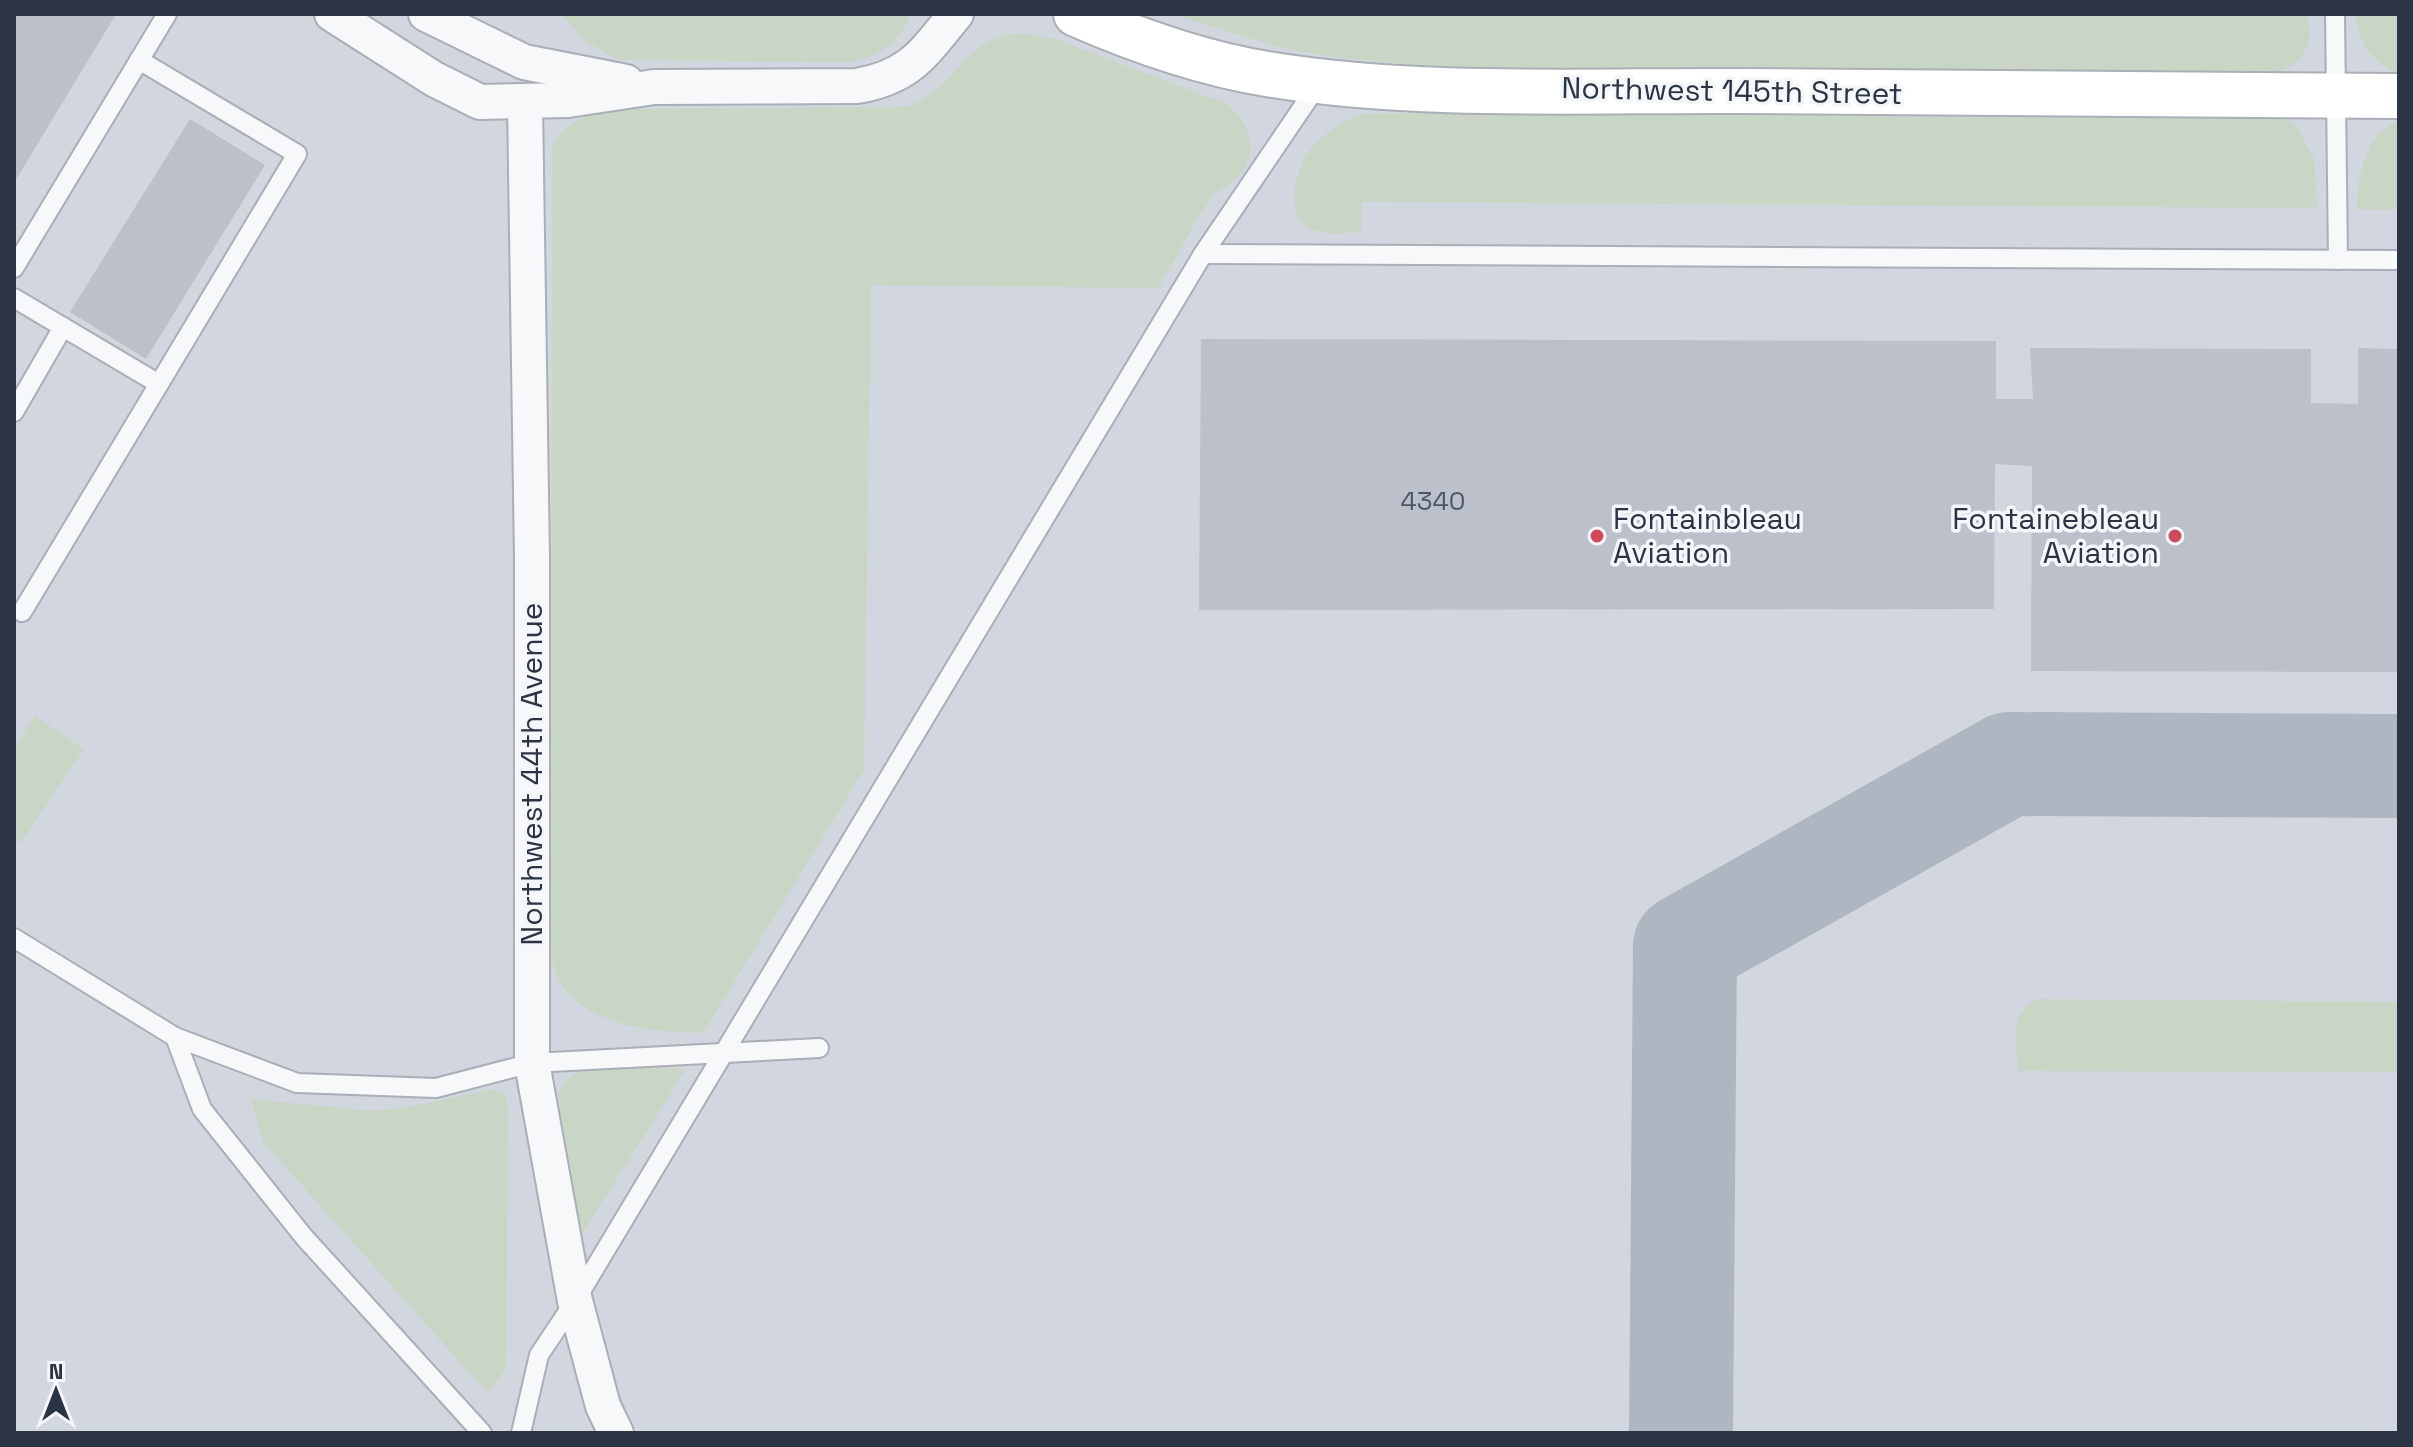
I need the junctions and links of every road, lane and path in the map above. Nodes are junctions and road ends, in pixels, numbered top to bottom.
1 (167, 14) edge
2 (332, 14) edge
3 (426, 14) edge
4 (956, 14) edge
5 (1076, 14) edge
6 (2335, 14) edge
7 (139, 60) junction
8 (1321, 81) junction
9 (654, 87) junction
10 (2337, 96) junction
11 (2399, 96) edge
12 (525, 104) junction
13 (1203, 254) junction
14 (2338, 260) junction
15 (2399, 260) edge
16 (14, 268) edge
17 (14, 298) edge
18 (63, 327) junction
19 (159, 384) junction
20 (14, 412) edge
21 (22, 612) dead end
22 (14, 938) edge
23 (175, 1037) junction
24 (819, 1048) dead end
25 (726, 1051) junction
26 (532, 1063) junction
27 (575, 1301) junction
28 (482, 1433) edge
29 (521, 1433) edge
30 (616, 1433) edge

1 - 7 lane
2 - 12 street
3 - 9 street
4 - 9 street
5 - 8 street, Northwest 145th Street
6 - 10 lane
7 - 16 lane
7 - 19 lane
8 - 10 street, Northwest 145th Street
8 - 13 lane
9 - 12 street
10 - 11 street, Northwest 145th Street
10 - 14 lane
12 - 26 street, Northwest 44th Avenue
13 - 14 lane
13 - 25 lane
14 - 15 lane
17 - 18 lane
18 - 19 lane
18 - 20 lane
19 - 21 lane
22 - 23 lane
23 - 26 lane
23 - 28 lane
24 - 25 lane
25 - 26 lane
25 - 27 lane
26 - 27 street, Northwest 44th Avenue
27 - 29 lane
27 - 30 street, Northwest 44th Avenue

